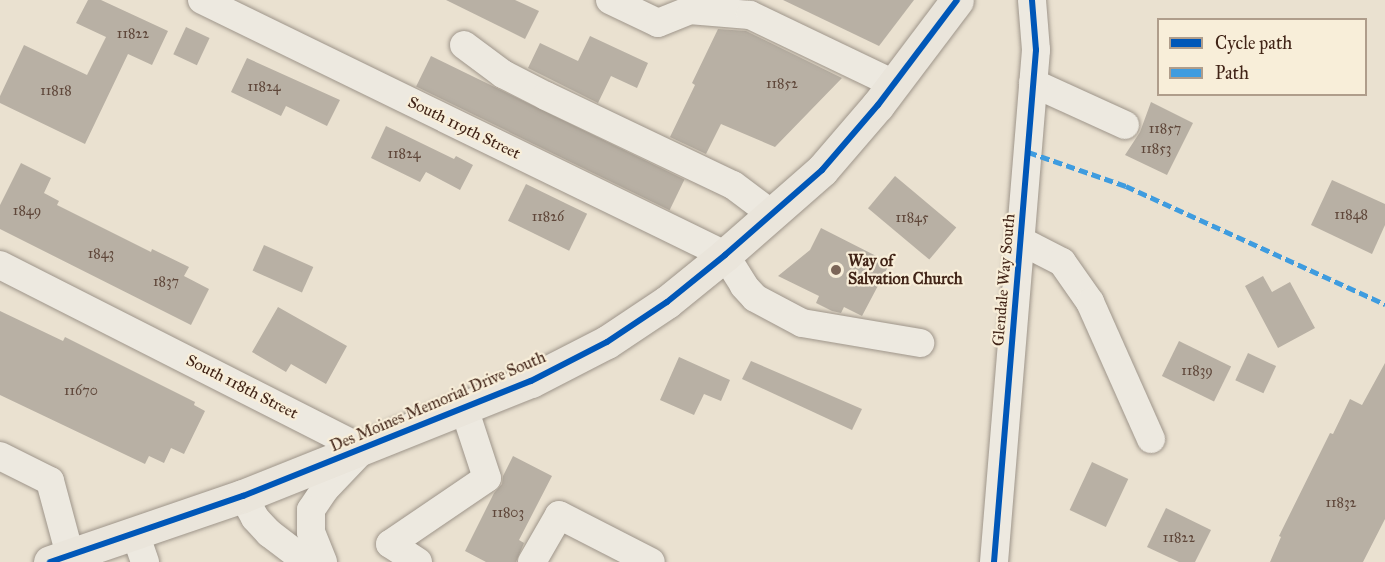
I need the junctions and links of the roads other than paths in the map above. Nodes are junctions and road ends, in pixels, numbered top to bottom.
1 (202, 0) edge
2 (610, 0) edge
3 (957, 0) edge
4 (1032, 0) edge
5 (464, 45) dead end
6 (1034, 82) junction
7 (894, 84) junction
8 (1125, 125) dead end
9 (773, 215) junction
10 (1021, 241) junction
11 (725, 255) junction
12 (0, 265) edge
13 (920, 343) dead end
14 (464, 408) junction
15 (1151, 439) dead end
16 (363, 448) junction
17 (0, 456) edge
18 (243, 496) junction
19 (140, 548) edge
20 (60, 559) edge
21 (308, 561) edge
22 (418, 562) edge
23 (532, 562) edge
24 (651, 562) edge
25 (994, 562) edge

1 - 11 street, South 119th Street
2 - 7 street
3 - 7 main road, Des Moines Memorial Drive South
4 - 6 street, Glendale Way South
5 - 9 street
6 - 8 street
6 - 10 street, Glendale Way South
7 - 9 main road, Des Moines Memorial Drive South
9 - 11 main road, Des Moines Memorial Drive South
10 - 15 street
10 - 25 street, Glendale Way South
11 - 13 street
11 - 14 main road, Des Moines Memorial Drive South
12 - 16 street, South 118th Street
14 - 16 main road, Des Moines Memorial Drive South
14 - 22 street
16 - 18 main road, Des Moines Memorial Drive South
16 - 21 street
17 - 20 street
18 - 19 main road, Des Moines Memorial Drive South
18 - 21 street
19 - 20 main road, Des Moines Memorial Drive South
23 - 24 street

